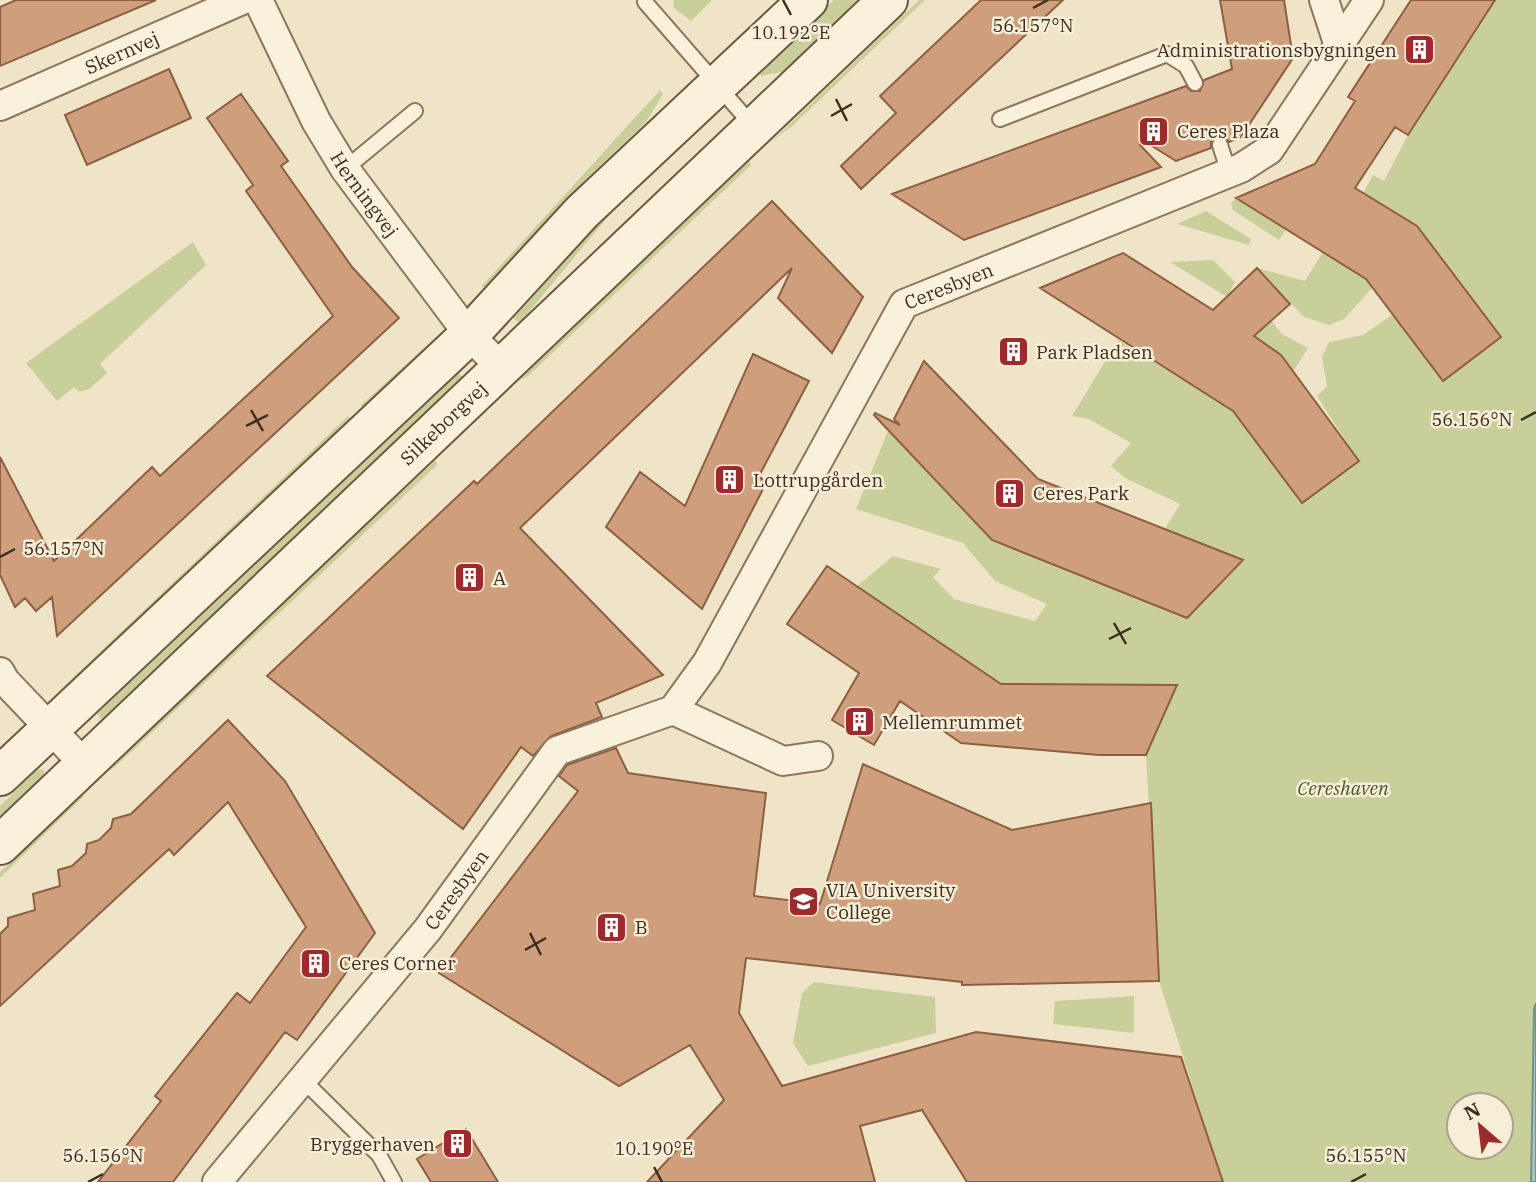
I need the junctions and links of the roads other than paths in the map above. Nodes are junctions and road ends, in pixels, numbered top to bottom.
1 (242, 0) edge
2 (258, 0) edge
3 (808, 0) edge
4 (888, 0) edge
5 (1324, 0) edge
6 (1369, 0) edge
7 (645, 2) dead end
8 (1339, 46) junction
9 (716, 83) junction
10 (1195, 83) dead end
11 (0, 106) edge
12 (415, 111) dead end
13 (1000, 119) dead end
14 (755, 129) junction
15 (1220, 145) dead end
16 (345, 169) junction
17 (1229, 173) junction
18 (469, 335) junction
19 (502, 368) junction
20 (0, 672) edge
21 (673, 710) junction
22 (50, 728) junction
23 (818, 756) dead end
24 (84, 764) junction
25 (0, 776) edge
26 (0, 845) edge
27 (303, 1080) junction
28 (217, 1182) edge
29 (394, 1182) edge

1 - 11 street, Skernvej
2 - 16 street, Herningvej
3 - 9 street
4 - 14 street, Silkeborgvej
5 - 8 street
6 - 8 street, Ceresbyen
7 - 9 lane
8 - 17 street, Ceresbyen
9 - 14 lane
9 - 18 street
10 - 13 lane
12 - 16 lane
14 - 19 street, Silkeborgvej
15 - 17 lane
16 - 18 street, Herningvej
17 - 21 street, Ceresbyen
18 - 19 street, Herningvej
18 - 22 street
19 - 24 street, Silkeborgvej
20 - 22 street
21 - 23 street
21 - 27 street, Ceresbyen
22 - 24 street
22 - 25 street
24 - 26 street, Silkeborgvej
27 - 28 street, Ceresbyen
27 - 29 lane

